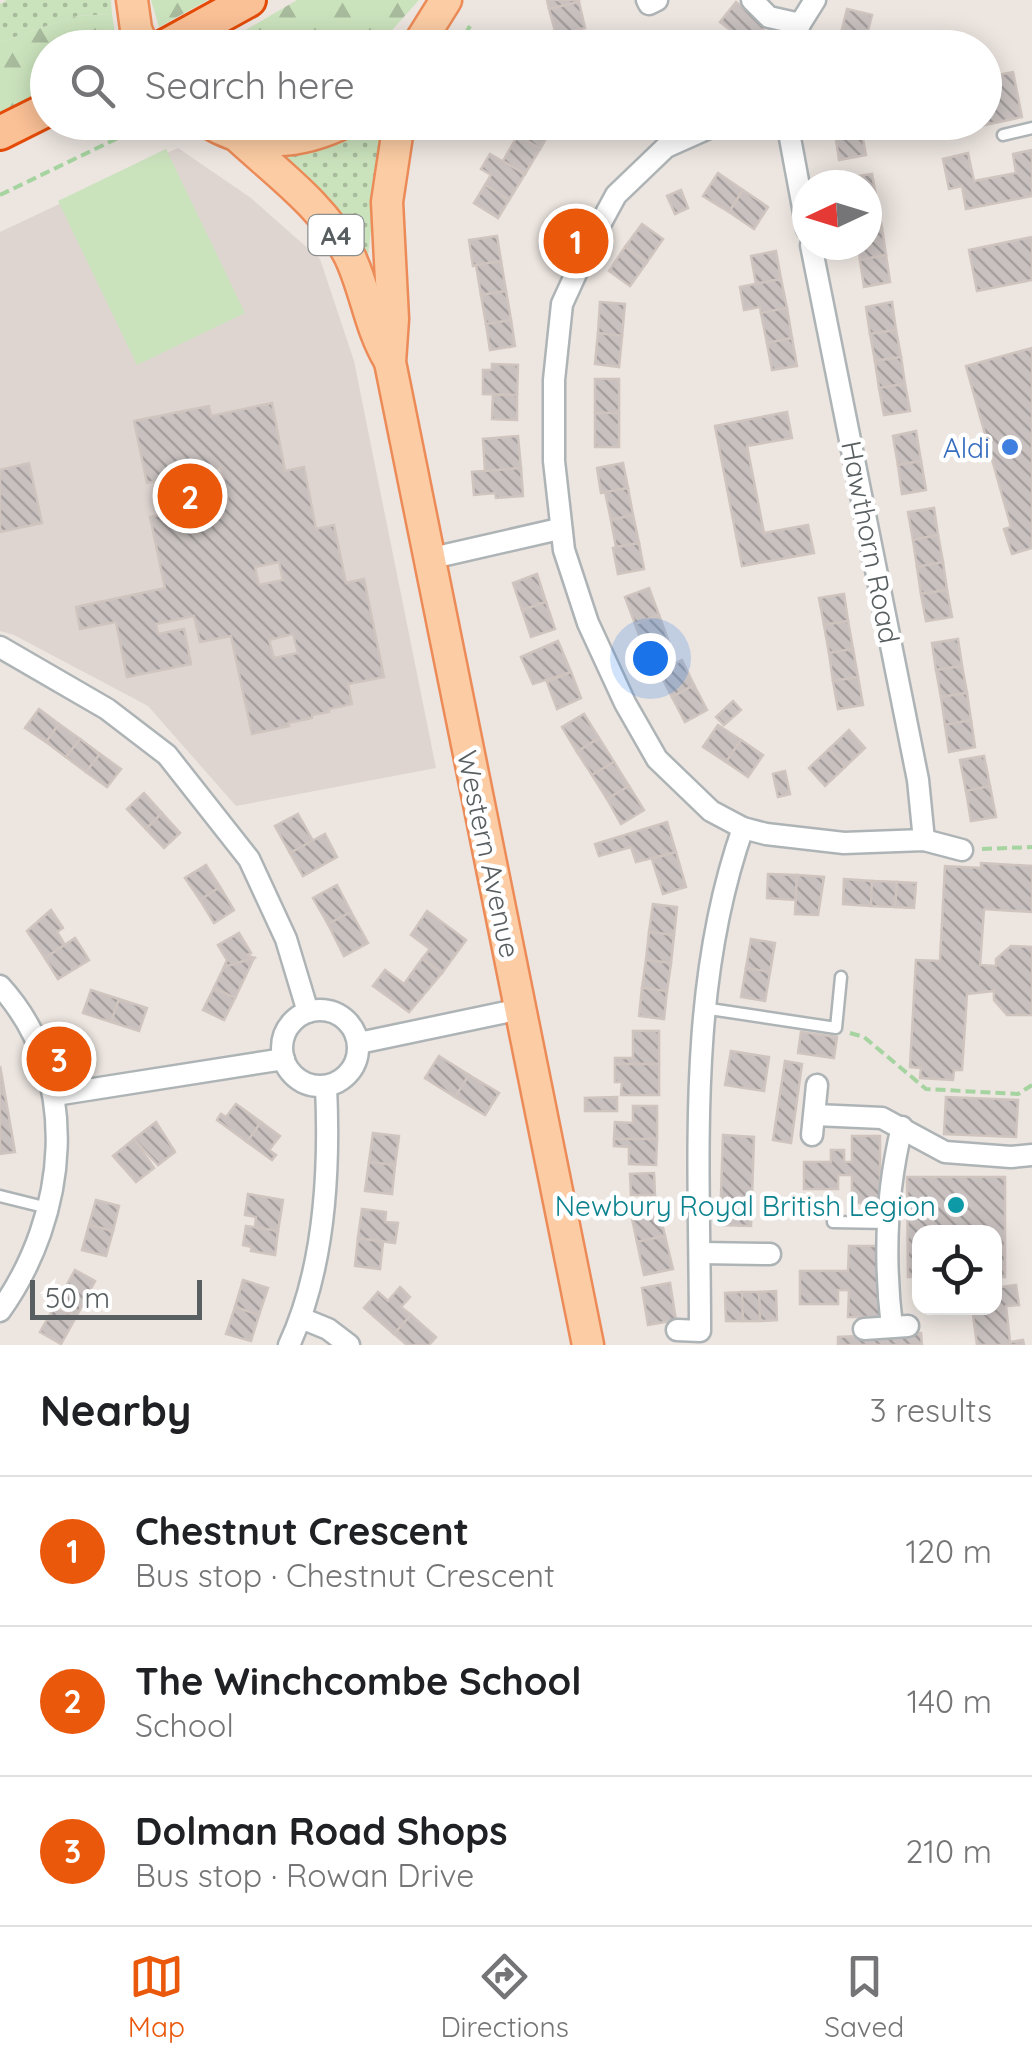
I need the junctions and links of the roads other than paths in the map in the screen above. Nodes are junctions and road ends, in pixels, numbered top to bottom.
1 (132, 0) edge
2 (249, 0) edge
3 (446, 0) edge
4 (647, 0) edge
5 (657, 0) edge
6 (752, 0) edge
7 (815, 0) edge
8 (800, 24) junction
9 (136, 30) edge
10 (193, 30) edge
11 (428, 30) edge
12 (798, 30) edge
13 (30, 118) edge
14 (1032, 128) edge
15 (0, 134) edge
16 (1004, 134) dead end
17 (241, 140) edge
18 (397, 140) edge
19 (682, 140) edge
20 (791, 140) edge
21 (797, 170) edge
22 (814, 260) edge
23 (390, 362) junction
24 (559, 529) junction
25 (428, 558) junction
26 (0, 647) edge
27 (743, 828) junction
28 (924, 840) junction
29 (962, 850) road end
30 (841, 977) dead end
31 (4, 998) edge
32 (702, 1008) junction
33 (521, 1009) junction
34 (308, 1012) junction
35 (358, 1043) junction
36 (284, 1059) junction
37 (817, 1085) dead end
38 (326, 1086) junction
39 (55, 1095) junction
40 (902, 1127) junction
41 (1032, 1155) edge
42 (0, 1196) edge
43 (50, 1208) junction
44 (832, 1222) dead end
45 (888, 1222) junction
46 (700, 1253) junction
47 (770, 1254) dead end
48 (0, 1311) edge
49 (301, 1318) junction
50 (864, 1329) dead end
51 (677, 1330) dead end
52 (288, 1345) edge
53 (349, 1345) edge
54 (588, 1345) edge

1 - 9 main road
2 - 10 highway
3 - 11 main road
4 - 5 street
6 - 8 street
7 - 8 street
8 - 12 street
13 - 15 highway
14 - 16 lane
17 - 23 main road, Western Avenue / A4
18 - 23 main road, Western Avenue / A4
19 - 24 street
20 - 21 street
22 - 28 street, Hawthorn Road
23 - 25 main road, Western Avenue / A4
24 - 25 street
24 - 27 street
25 - 33 main road, Western Avenue / A4
26 - 34 street
27 - 28 street
27 - 32 street
28 - 29 street
30 - 32 lane
31 - 39 street
32 - 46 street
33 - 35 street
33 - 54 main road, Western Avenue / A4
34 - 35 street
34 - 36 street
35 - 38 street
36 - 38 street
36 - 39 street
37 - 40 street
38 - 49 street
39 - 43 street
40 - 41 street
40 - 45 street
42 - 43 lane
43 - 48 street
44 - 45 lane
45 - 50 street
46 - 47 street
46 - 51 street
49 - 52 street
49 - 53 street

